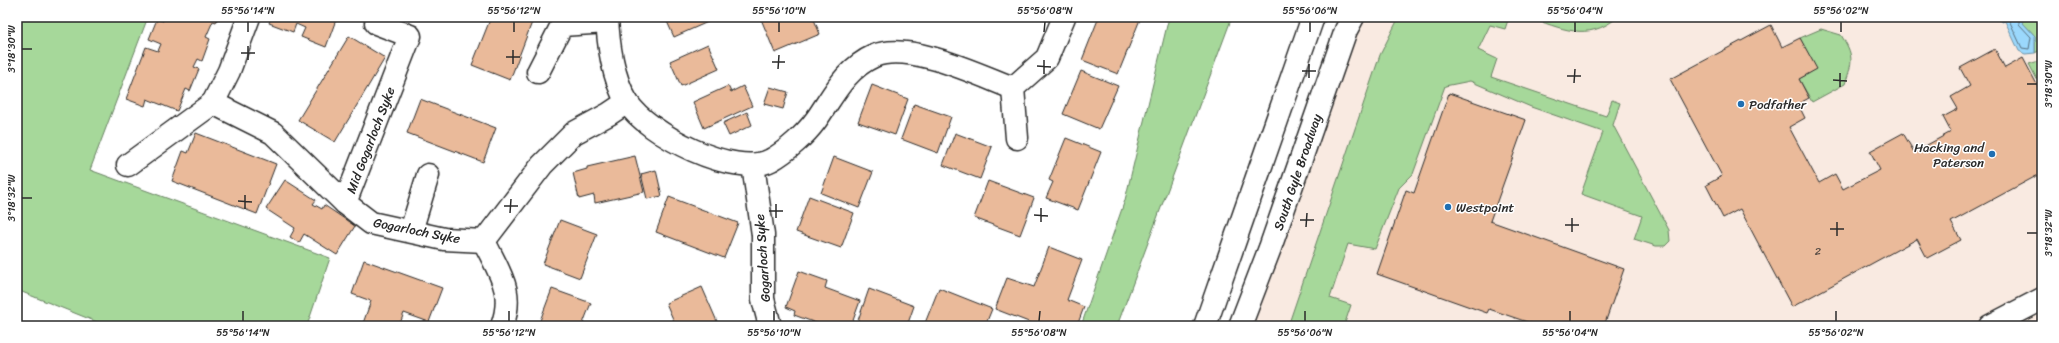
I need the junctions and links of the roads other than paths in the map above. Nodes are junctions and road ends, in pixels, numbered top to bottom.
1 (249, 17) edge
2 (1064, 17) edge
3 (1313, 17) edge
4 (1353, 17) edge
5 (607, 19) edge
6 (376, 23) dead end
7 (538, 72) dead end
8 (1013, 88) junction
9 (627, 102) junction
10 (213, 103) junction
11 (1017, 138) dead end
12 (128, 165) dead end
13 (753, 165) junction
14 (428, 175) dead end
15 (345, 202) junction
16 (411, 231) junction
17 (484, 241) junction
18 (2042, 299) edge
19 (502, 326) edge
20 (770, 326) edge
21 (1205, 326) edge
22 (1240, 326) edge
23 (1990, 326) edge

1 - 10 street
2 - 8 street
3 - 21 street
4 - 22 street, South Gyle Broadway
5 - 7 street
5 - 9 street
6 - 15 street, Mid Gogarloch Syke
8 - 11 street
8 - 13 street
9 - 13 street
9 - 17 street
10 - 12 street
10 - 15 street, Mid Gogarloch Syke
13 - 20 street, Gogarloch Syke
14 - 16 street
15 - 16 street, Gogarloch Syke
16 - 17 street, Gogarloch Syke
17 - 19 street
18 - 23 street

